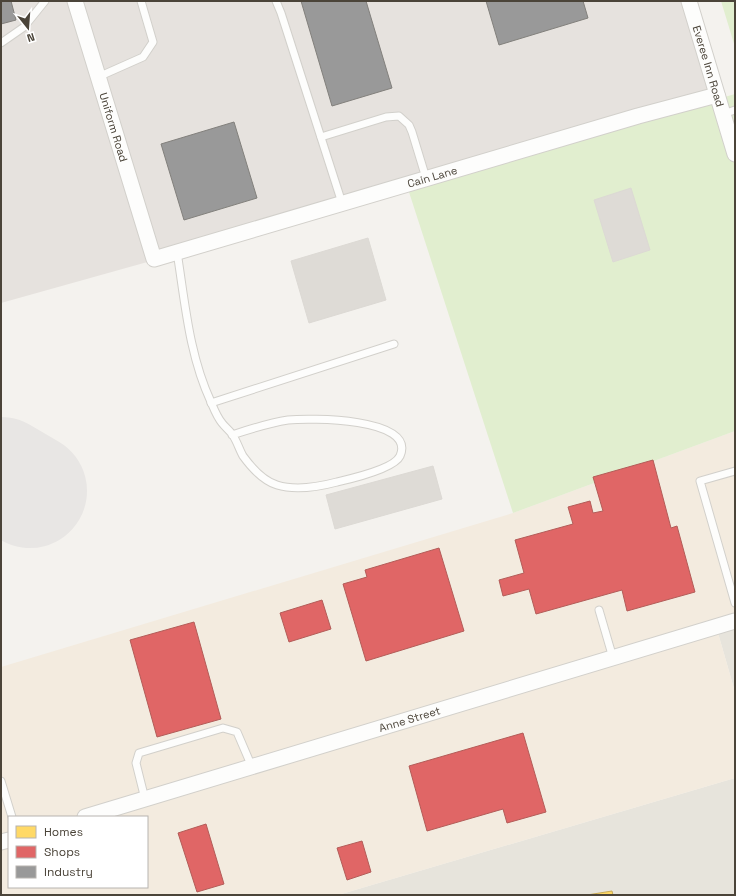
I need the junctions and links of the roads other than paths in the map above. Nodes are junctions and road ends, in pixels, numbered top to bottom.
1 (45, 1) edge
2 (75, 1) edge
3 (141, 1) edge
4 (276, 1) edge
5 (689, 1) edge
6 (1, 43) edge
7 (98, 77) junction
8 (717, 95) junction
9 (729, 112) edge
10 (321, 137) junction
11 (735, 154) edge
12 (426, 178) junction
13 (342, 203) junction
14 (152, 252) joint
15 (176, 252) junction
16 (394, 344) dead end
17 (212, 403) junction
18 (232, 435) junction
19 (735, 471) edge
20 (735, 603) edge
21 (599, 610) dead end
22 (735, 622) edge
23 (613, 658) junction
24 (252, 767) junction
25 (1, 781) edge
26 (145, 799) junction
27 (12, 816) edge
28 (88, 816) edge

1 - 6 lane
2 - 7 street, Uniform Road
3 - 7 lane
4 - 10 lane
5 - 8 street, Everee Inn Road
7 - 14 street, Uniform Road
8 - 9 street, Everee Inn Road
8 - 12 street, Cain Lane
9 - 11 street, Everee Inn Road
10 - 12 lane
10 - 13 lane
12 - 13 street, Cain Lane
13 - 15 street, Cain Lane
14 - 15 street, Cain Lane
15 - 17 lane
16 - 17 lane
17 - 18 lane
18 - 18 lane
19 - 20 lane
21 - 23 lane
22 - 23 street, Anne Street
23 - 24 street, Anne Street
24 - 26 street, Anne Street
24 - 26 lane
25 - 27 lane
26 - 28 street, Anne Street

